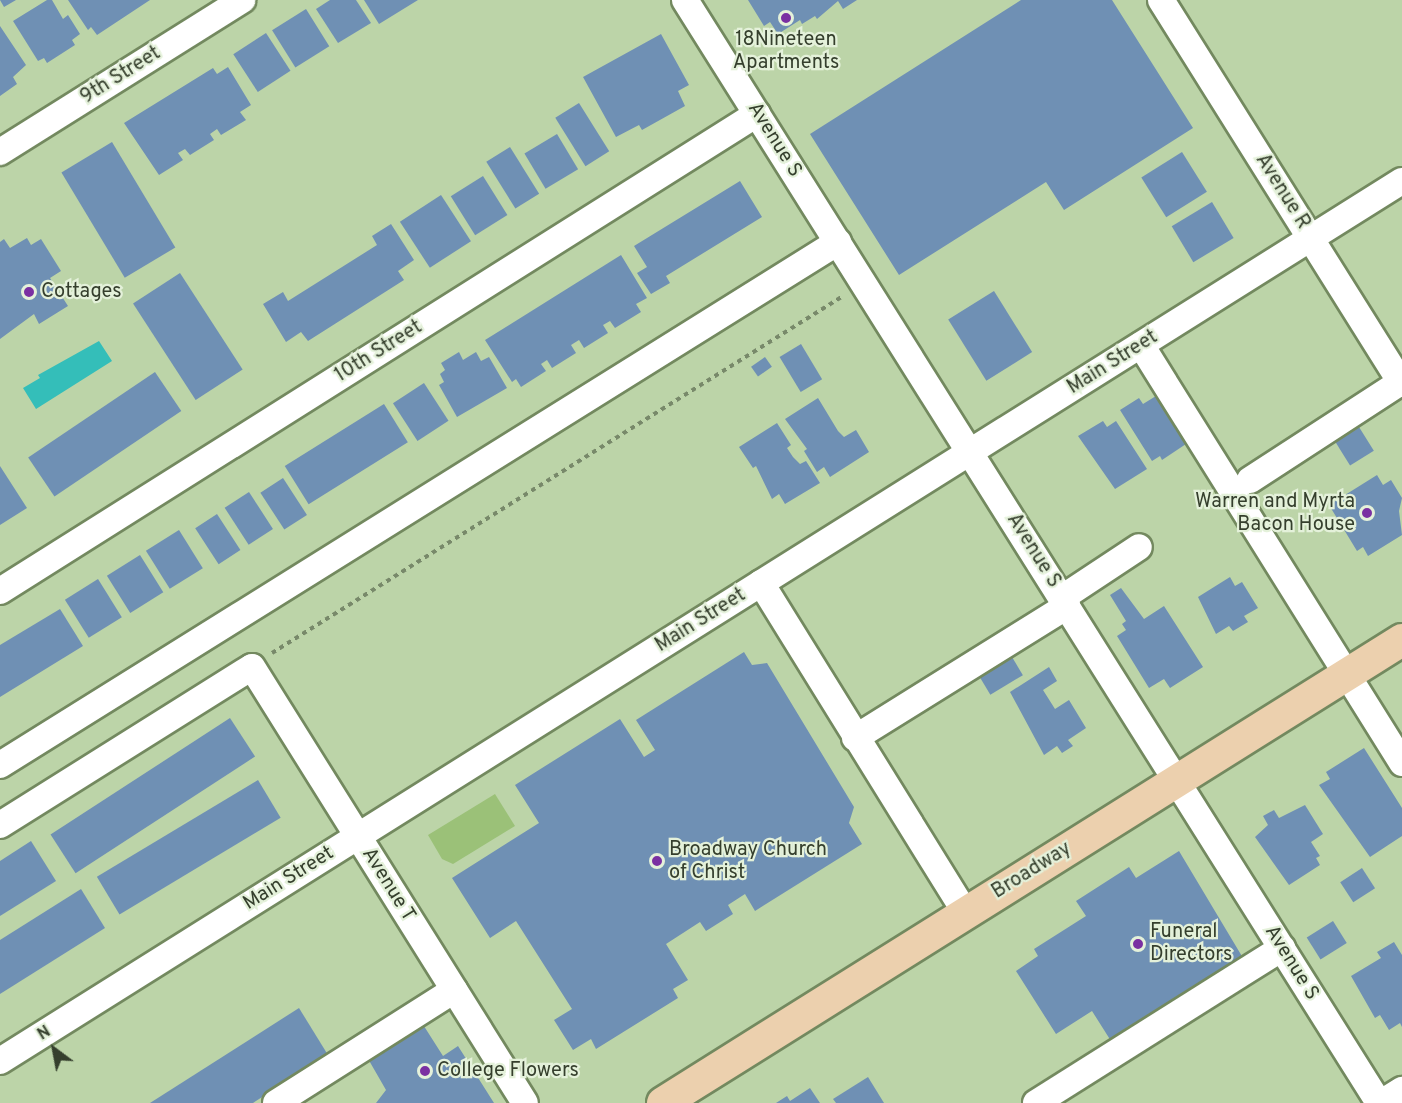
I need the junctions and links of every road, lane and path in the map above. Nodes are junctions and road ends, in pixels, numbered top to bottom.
1 (242, 0) edge
2 (686, 0) edge
3 (1161, 0) edge
4 (757, 114) junction
5 (0, 152) edge
6 (1402, 181) edge
7 (1311, 238) junction
8 (838, 242) junction
9 (864, 283) junction
10 (1141, 345) junction
11 (1401, 383) edge
12 (970, 452) junction
13 (1250, 480) dead end
14 (1139, 547) dead end
15 (761, 583) junction
16 (0, 591) edge
17 (1064, 602) junction
18 (1402, 640) edge
19 (252, 667) junction
20 (1345, 676) junction
21 (855, 738) junction
22 (1402, 763) edge
23 (0, 765) edge
24 (1177, 781) junction
25 (0, 825) edge
26 (358, 836) junction
27 (966, 913) junction
28 (1282, 948) junction
29 (454, 990) junction
30 (0, 1061) edge
31 (1402, 1090) edge
32 (276, 1103) edge
33 (525, 1103) edge
34 (663, 1103) edge
35 (1036, 1103) edge
36 (1380, 1103) edge

1 - 5 street, 9th Street
2 - 4 street, Avenue S
3 - 7 street, Avenue R
4 - 8 street, Avenue S
4 - 16 street, 10th Street
6 - 7 street, Main Street
7 - 10 street, Main Street
7 - 11 street, Avenue R
8 - 9 street, Avenue S
8 - 23 street
9 - 12 street, Avenue S
9 - 19 path
10 - 12 street, Main Street
10 - 20 street
11 - 13 street
12 - 15 street, Main Street
12 - 17 street, Avenue S
14 - 17 street
15 - 21 street
15 - 26 street, Main Street
17 - 21 street
17 - 24 street, Avenue S
18 - 20 main road, Broadway
19 - 25 street
19 - 26 street, Avenue T
20 - 22 street
20 - 24 main road, Broadway
21 - 27 street
24 - 27 main road, Broadway
24 - 28 street, Avenue S
26 - 29 street, Avenue T
26 - 30 street, Main Street
27 - 34 main road, Broadway
28 - 35 street
28 - 36 street, Avenue S
29 - 32 street
29 - 33 street, Avenue T
31 - 36 street

